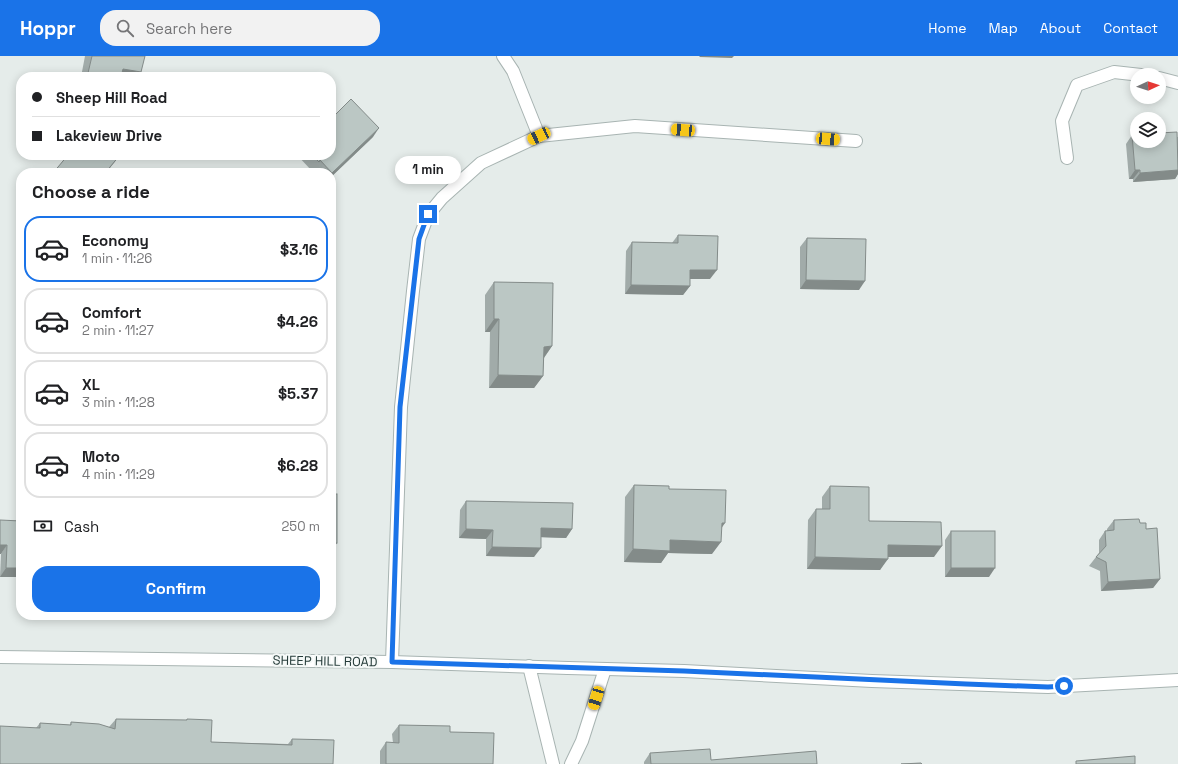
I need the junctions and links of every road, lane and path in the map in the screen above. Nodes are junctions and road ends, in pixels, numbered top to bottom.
1 (503, 56) edge
2 (1130, 74) edge
3 (1166, 80) edge
4 (1178, 83) edge
5 (539, 136) junction
6 (856, 141) dead end
7 (1067, 158) dead end
8 (0, 657) edge
9 (392, 662) junction
10 (529, 666) junction
11 (605, 669) junction
12 (1178, 680) edge
13 (553, 764) edge
14 (571, 764) edge

1 - 5 street
2 - 7 street
3 - 4 street
5 - 6 street
5 - 9 street
8 - 9 street, SHEEP HILL ROAD
9 - 10 street, SHEEP HILL ROAD
10 - 11 street, SHEEP HILL ROAD
10 - 13 street
11 - 12 street, SHEEP HILL ROAD
11 - 14 street

